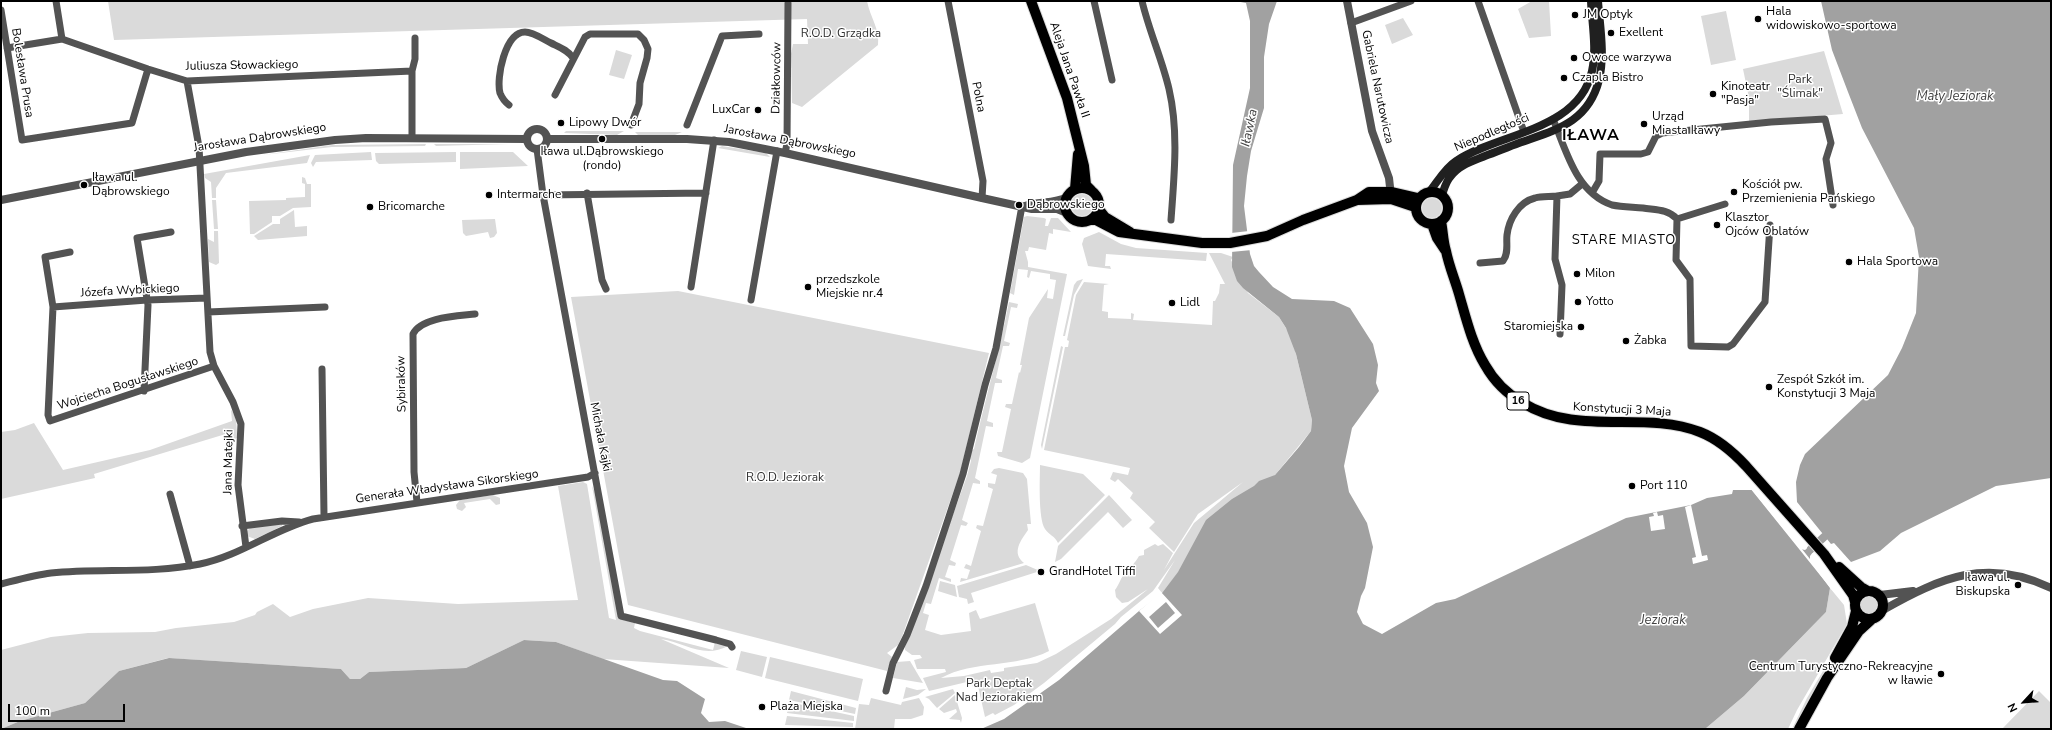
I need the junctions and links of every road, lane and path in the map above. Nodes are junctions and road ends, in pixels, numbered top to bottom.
1 (56, 1) edge
2 (948, 1) edge
3 (1031, 1) edge
4 (1094, 1) edge
5 (1142, 1) edge
6 (1347, 1) edge
7 (1411, 1) edge
8 (1478, 1) edge
9 (1591, 1) edge
10 (1598, 1) edge
11 (788, 3) dead end
12 (1, 10) edge
13 (1351, 23) junction
14 (759, 34) dead end
15 (415, 38) dead end
16 (62, 39) junction
17 (7, 48) junction
18 (573, 58) junction
19 (148, 69) junction
20 (412, 71) junction
21 (186, 80) junction
22 (1112, 80) dead end
23 (555, 95) dead end
24 (509, 106) dead end
25 (1553, 119) junction
26 (631, 125) dead end
27 (688, 125) dead end
28 (1557, 130) junction
29 (1524, 132) junction
30 (412, 138) junction
31 (527, 139) junction
32 (547, 139) junction
33 (714, 140) junction
34 (1078, 148) junction
35 (537, 149) junction
36 (781, 152) junction
37 (200, 161) junction
38 (1582, 184) junction
39 (1075, 189) junction
40 (1091, 190) junction
41 (1430, 191) junction
42 (588, 193) junction
43 (706, 193) junction
44 (1592, 193) junction
45 (543, 195) junction
46 (1442, 195) junction
47 (1067, 196) junction
48 (1392, 196) junction
49 (1557, 196) junction
50 (982, 198) junction
51 (1, 200) edge
52 (1417, 203) junction
53 (1725, 204) dead end
54 (1833, 205) dead end
55 (1023, 206) junction
56 (1098, 208) junction
57 (1067, 212) junction
58 (1677, 219) junction
59 (1090, 220) junction
60 (1171, 220) dead end
61 (1436, 223) junction
62 (1770, 225) dead end
63 (171, 232) dead end
64 (1130, 232) junction
65 (70, 252) dead end
66 (1480, 263) dead end
67 (691, 287) dead end
68 (606, 289) dead end
69 (208, 298) junction
70 (147, 300) junction
71 (751, 300) dead end
72 (53, 307) junction
73 (325, 307) dead end
74 (208, 312) junction
75 (475, 314) dead end
76 (1560, 334) dead end
77 (214, 366) junction
78 (322, 369) dead end
79 (144, 391) junction
80 (595, 473) junction
81 (170, 494) dead end
82 (417, 502) junction
83 (324, 516) junction
84 (301, 522) junction
85 (242, 526) junction
86 (246, 547) junction
87 (1824, 554) junction
88 (190, 566) junction
89 (1, 584) edge
90 (2051, 588) edge
91 (1925, 589) junction
92 (1868, 591) junction
93 (1880, 596) junction
94 (1856, 607) junction
95 (1883, 610) junction
96 (1872, 620) junction
97 (732, 647) dead end
98 (1827, 678) junction
99 (886, 691) dead end
100 (1799, 729) edge

1 - 16 street
2 - 50 street, Polna
3 - 34 main road, Aleja Jana Pawła II
4 - 22 street
5 - 60 street
6 - 13 street, Gabriela Narutowicza
7 - 13 street
8 - 29 street
9 - 25 main road, Niepodległości
10 - 28 main road, Niepodległości
11 - 36 street, Działkowców
12 - 17 street, Bolesława Prusa
13 - 48 street, Gabriela Narutowicza
14 - 27 street
15 - 20 street
16 - 17 street, Juliusza Słowackiego
16 - 19 street, Juliusza Słowackiego
17 - 19 street, Bolesława Prusa
18 - 23 street
18 - 24 street
18 - 26 street
19 - 21 street, Juliusza Słowackiego
20 - 21 street, Juliusza Słowackiego
20 - 30 street
21 - 37 street, Jana Matejki
25 - 28 street
25 - 29 main road, Niepodległości
28 - 38 street
28 - 46 main road, Niepodległości
29 - 41 main road, Niepodległości
30 - 31 street, Jarosława Dąbrowskiego
30 - 37 street, Jarosława Dąbrowskiego
31 - 32 street
31 - 35 street
32 - 33 street, Jarosława Dąbrowskiego
32 - 35 street
33 - 36 street, Jarosława Dąbrowskiego
33 - 43 street
34 - 39 main road, Aleja Jana Pawła II
34 - 40 main road, Aleja Jana Pawła II
35 - 45 street, Michała Kajki
36 - 50 street, Jarosława Dąbrowskiego
36 - 71 street, Działkowców
37 - 51 street, Jarosława Dąbrowskiego
37 - 69 street, Jana Matejki
38 - 44 street
38 - 49 street
39 - 40 main road
39 - 47 main road
40 - 56 main road
41 - 46 main road
41 - 52 main road
42 - 43 street
42 - 45 street
42 - 68 street
43 - 67 street
44 - 54 street
44 - 58 street
45 - 80 street, Michała Kajki
46 - 61 main road, 16
47 - 55 street, Jarosława Dąbrowskiego
47 - 57 main road
48 - 52 main road
48 - 64 main road
49 - 66 street
49 - 76 street
50 - 55 street, Jarosława Dąbrowskiego
52 - 61 main road
53 - 58 street
55 - 57 street, Jarosława Dąbrowskiego
55 - 99 street
56 - 59 main road
56 - 64 main road
57 - 59 main road
58 - 62 street
59 - 64 main road
61 - 87 main road, Konstytucji 3 Maja / 16
63 - 70 street
65 - 72 street
69 - 70 street, Józefa Wybickiego
69 - 74 street, Jana Matejki
70 - 72 street, Józefa Wybickiego
70 - 79 street
72 - 79 street, Wojciecha Bogusławskiego
73 - 74 street
74 - 77 street, Jana Matejki
75 - 82 street, Sybiraków
77 - 79 street, Wojciecha Bogusławskiego
77 - 85 street, Jana Matejki
78 - 83 street
80 - 82 street, Generała Władysława Sikorskiego
80 - 97 street, Michała Kajki
81 - 88 street
82 - 83 street, Generała Władysława Sikorskiego
83 - 84 street, Generała Władysława Sikorskiego
84 - 85 street, Generała Władysława Sikorskiego
84 - 86 street, Generała Władysława Sikorskiego
85 - 86 street, Jana Matejki
86 - 88 street, Generała Władysława Sikorskiego
87 - 92 main road, Konstytucji 3 Maja / 16
87 - 94 main road, Konstytucji 3 Maja / 16
88 - 89 street, Generała Władysława Sikorskiego
90 - 91 street
91 - 93 street
91 - 95 street
92 - 93 main road, 16
92 - 94 main road
93 - 95 main road
94 - 96 main road
94 - 98 main road
95 - 96 main road
96 - 98 main road
98 - 100 main road

